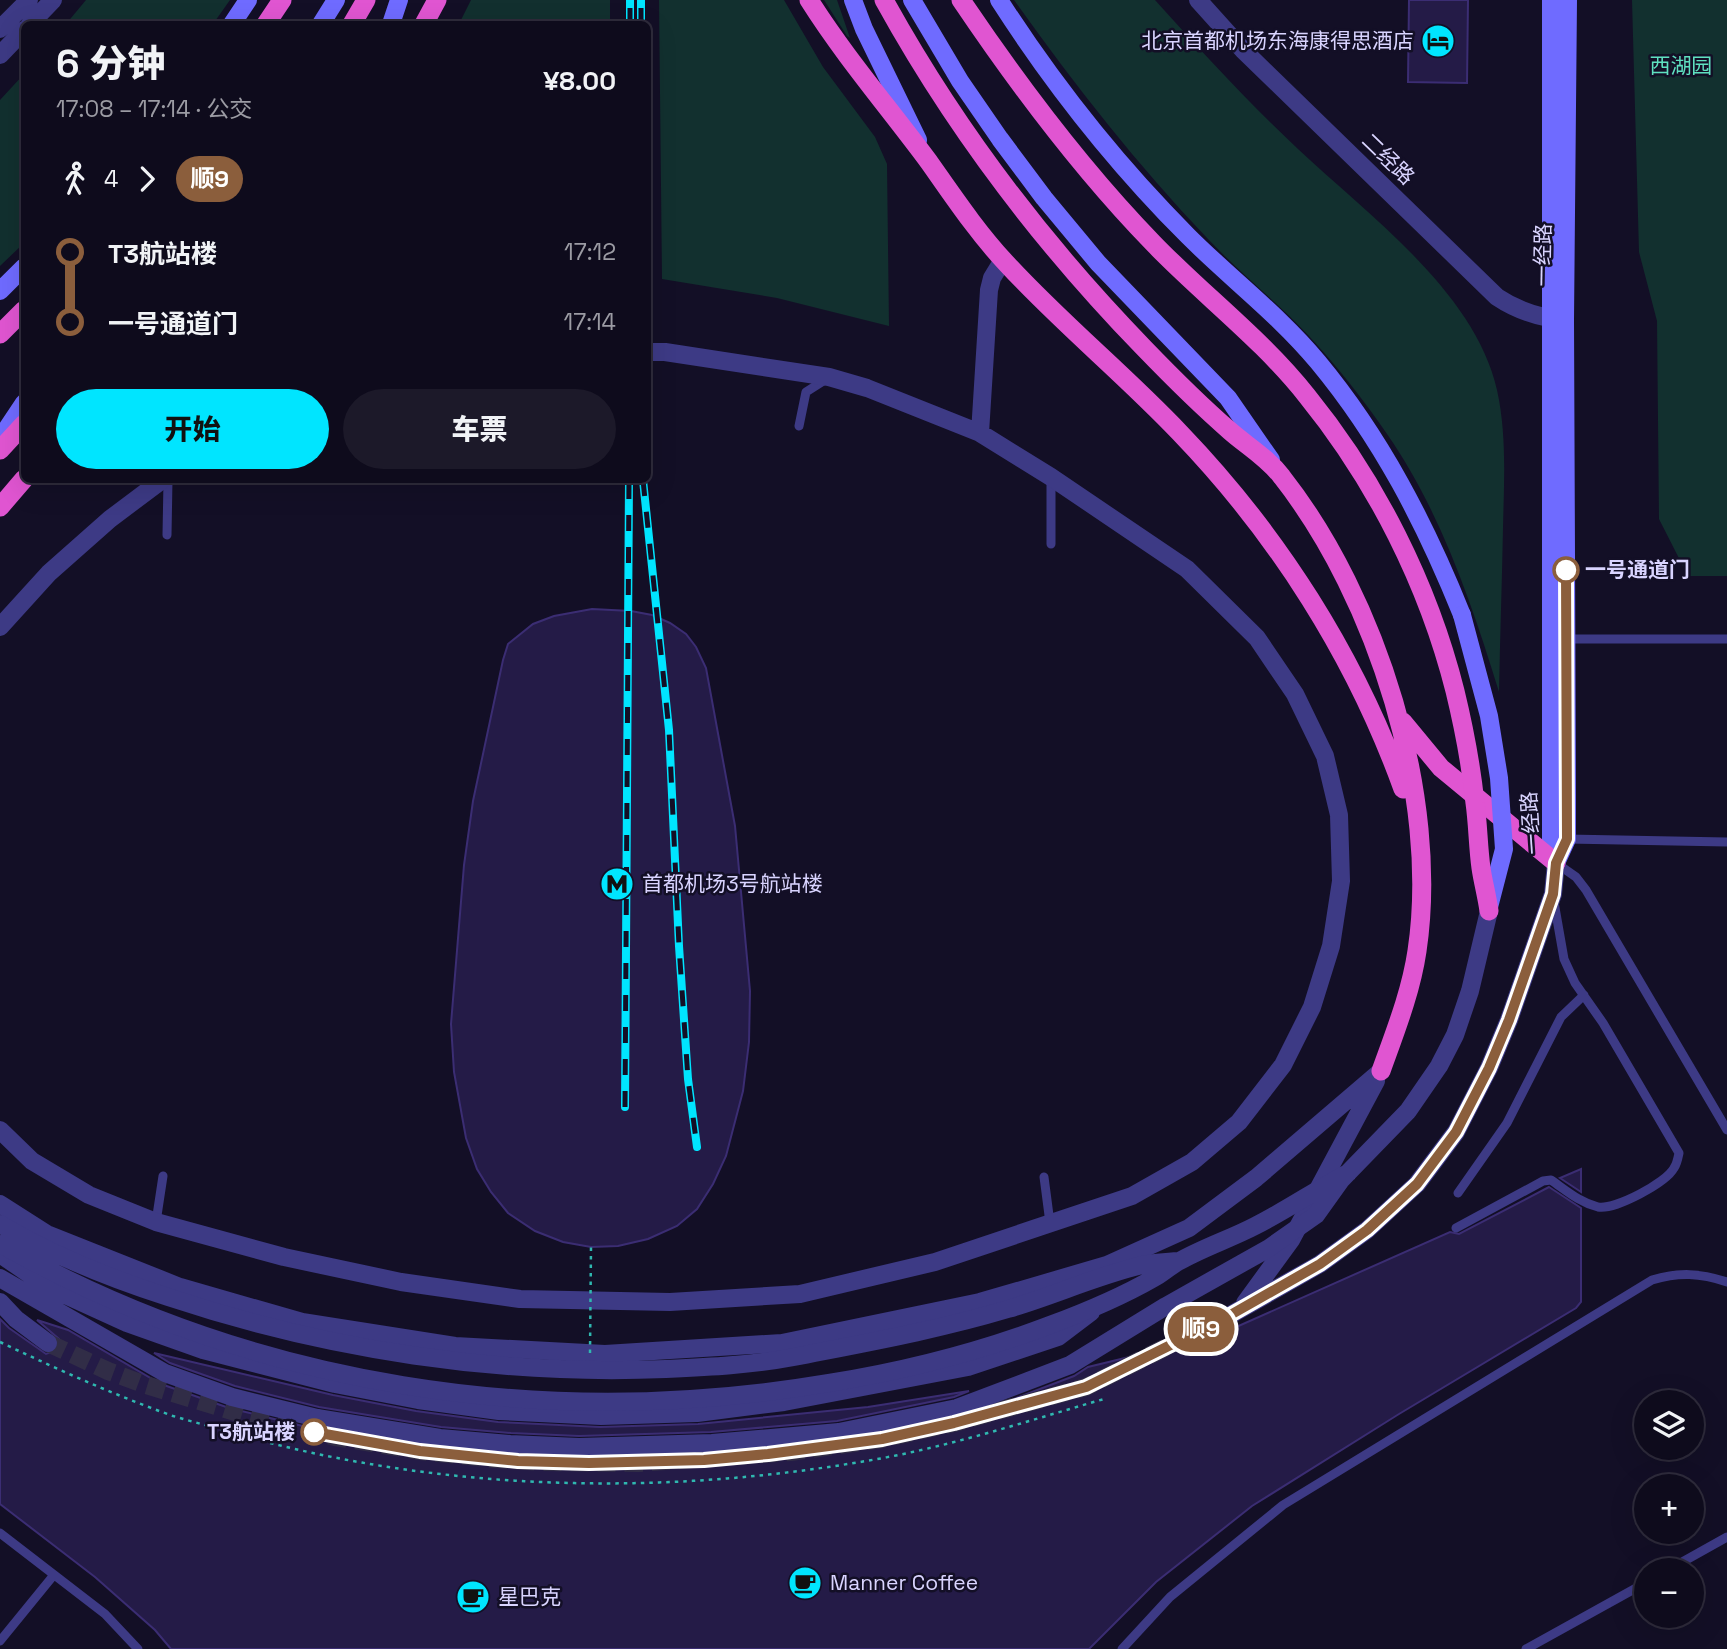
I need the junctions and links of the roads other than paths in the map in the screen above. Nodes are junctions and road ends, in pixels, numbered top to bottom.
1 (29, 0) edge
2 (53, 0) edge
3 (248, 0) edge
4 (282, 0) edge
5 (336, 0) edge
6 (366, 0) edge
7 (399, 0) edge
8 (438, 0) edge
9 (809, 0) edge
10 (853, 0) edge
11 (884, 0) edge
12 (912, 0) edge
13 (961, 0) edge
14 (999, 0) edge
15 (1198, 0) edge
16 (1551, 0) edge
17 (1568, 0) edge
18 (33, 21) edge
19 (234, 21) edge
20 (268, 21) edge
21 (323, 21) edge
22 (354, 21) edge
23 (392, 21) edge
24 (426, 21) edge
25 (0, 29) edge
26 (21, 33) edge
27 (0, 55) edge
28 (929, 162) junction
29 (1003, 260) junction
30 (21, 270) edge
31 (0, 290) edge
32 (21, 313) edge
33 (1557, 319) junction
34 (0, 334) edge
35 (651, 352) edge
36 (829, 377) junction
37 (21, 408) edge
38 (799, 426) dead end
39 (21, 427) edge
40 (980, 433) junction
41 (0, 439) edge
42 (0, 450) edge
43 (1280, 474) junction
44 (1051, 477) junction
45 (21, 482) edge
46 (158, 483) edge
47 (168, 483) edge
48 (0, 507) edge
49 (167, 535) dead end
50 (1051, 544) dead end
51 (0, 627) edge
52 (1566, 639) junction
53 (1727, 639) edge
54 (1394, 706) junction
55 (1567, 839) junction
56 (1727, 842) edge
57 (1421, 844) junction
58 (1556, 863) junction
59 (1553, 894) junction
60 (1489, 911) junction
61 (1584, 995) junction
62 (1381, 1071) junction
63 (1727, 1129) edge
64 (0, 1130) edge
65 (1348, 1173) junction
66 (163, 1176) dead end
67 (1044, 1177) dead end
68 (1458, 1193) dead end
69 (0, 1204) edge
70 (156, 1222) junction
71 (1051, 1223) junction
72 (0, 1224) edge
73 (1189, 1228) junction
74 (1456, 1228) dead end
75 (0, 1244) edge
76 (0, 1254) edge
77 (1186, 1258) junction
78 (0, 1278) edge
79 (1727, 1282) edge
80 (0, 1302) edge
81 (0, 1317) edge
82 (0, 1533) edge
83 (1727, 1537) edge
84 (1689, 1558) edge
85 (53, 1576) junction
86 (1634, 1589) edge
87 (0, 1642) edge
88 (138, 1649) edge
89 (1122, 1649) edge
90 (1527, 1649) edge

1 - 25 street
2 - 18 street
3 - 19 main road
4 - 20 highway
5 - 21 main road
6 - 22 highway
7 - 23 main road
8 - 24 highway
9 - 28 highway
10 - 28 main road
11 - 43 highway
12 - 43 main road
13 - 60 highway, bridge
14 - 60 main road, bridge
15 - 33 street, 二经路
16 - 33 main road, 一经路
17 - 33 main road, 一经路
26 - 27 street
28 - 29 highway
29 - 40 street
29 - 57 highway
30 - 31 main road
32 - 34 highway
33 - 52 main road, 一经路
33 - 58 main road, 一经路
35 - 36 street
36 - 38 lane
36 - 40 street
37 - 41 main road
39 - 42 highway
40 - 44 street
43 - 54 highway
44 - 50 lane
44 - 71 street
45 - 48 highway
46 - 51 street
47 - 49 lane
52 - 53 lane
52 - 55 main road, 一经路
54 - 57 highway
54 - 58 highway
55 - 56 lane
55 - 58 main road, 一经路
57 - 62 highway
58 - 59 street
58 - 63 lane
59 - 61 lane
59 - 62 street
60 - 65 street, bridge
61 - 68 lane
61 - 74 lane
62 - 73 street
64 - 70 street
65 - 77 street, bridge
65 - 78 street, bridge
66 - 70 lane
67 - 71 lane
69 - 73 street
70 - 71 street
72 - 77 street, bridge
73 - 76 street
75 - 77 street, bridge
79 - 89 lane
80 - 81 street
82 - 85 lane
83 - 84 lane
85 - 87 lane
85 - 88 lane
86 - 90 lane

